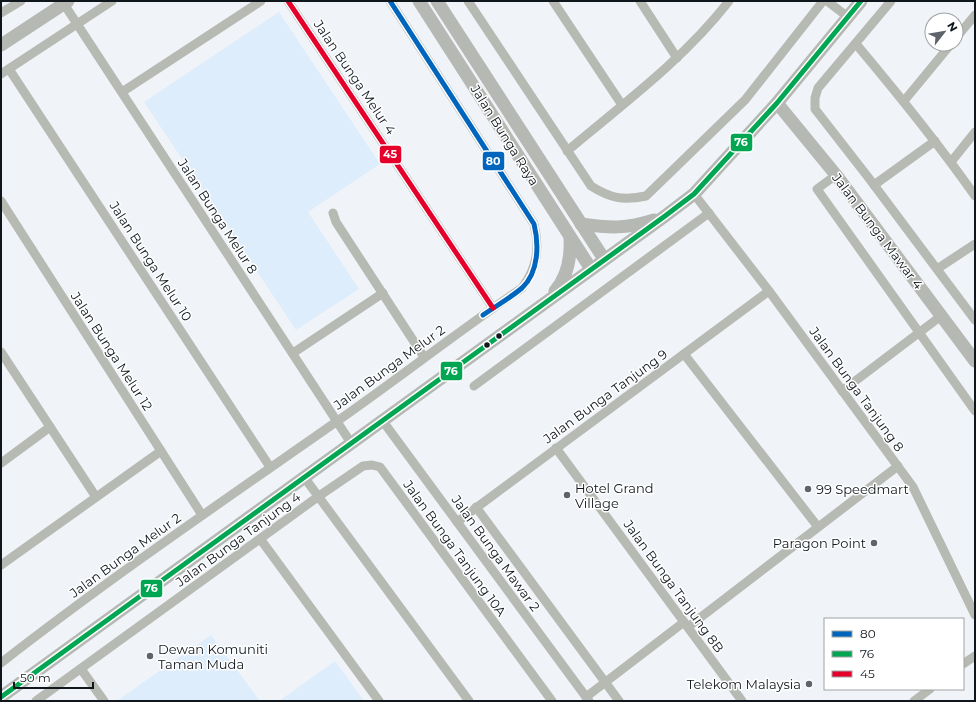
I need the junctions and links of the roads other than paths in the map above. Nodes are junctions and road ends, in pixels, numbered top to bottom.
1 (21, 1) edge
2 (112, 1) edge
3 (261, 1) edge
4 (288, 1) edge
5 (390, 1) edge
6 (419, 1) edge
7 (437, 1) edge
8 (468, 1) edge
9 (553, 1) edge
10 (640, 1) edge
11 (729, 1) edge
12 (823, 1) edge
13 (827, 1) edge
14 (861, 1) edge
15 (891, 1) edge
16 (66, 2) edge
17 (1, 13) edge
18 (975, 15) edge
19 (848, 17) junction
20 (77, 24) junction
21 (964, 28) edge
22 (856, 44) junction
23 (1, 45) edge
24 (944, 52) edge
25 (678, 58) junction
26 (9, 69) junction
27 (1, 74) edge
28 (122, 92) junction
29 (904, 101) junction
30 (777, 103) junction
31 (622, 105) junction
32 (975, 132) edge
33 (935, 141) junction
34 (567, 151) junction
35 (951, 162) junction
36 (836, 175) junction
37 (874, 185) junction
38 (694, 194) junction
39 (975, 196) edge
40 (1, 201) edge
41 (333, 213) dead end
42 (709, 213) junction
43 (665, 216) junction
44 (581, 224) junction
45 (570, 238) junction
46 (975, 244) edge
47 (604, 259) junction
48 (591, 269) junction
49 (936, 269) junction
50 (769, 291) junction
51 (383, 293) junction
52 (548, 300) junction
53 (493, 308) junction
54 (941, 316) junction
55 (975, 320) edge
56 (920, 332) junction
57 (1, 352) edge
58 (293, 353) junction
59 (684, 354) junction
60 (424, 357) junction
61 (975, 361) edge
62 (474, 386) dead end
63 (842, 391) junction
64 (975, 411) edge
65 (382, 420) junction
66 (337, 421) junction
67 (50, 427) junction
68 (351, 443) junction
69 (556, 448) junction
70 (161, 451) junction
71 (1, 463) edge
72 (898, 466) junction
73 (270, 467) junction
74 (304, 477) junction
75 (319, 496) junction
76 (96, 497) junction
77 (476, 507) junction
78 (202, 515) junction
79 (457, 522) junction
80 (818, 527) junction
81 (261, 540) junction
82 (1, 565) edge
83 (975, 616) edge
84 (686, 624) junction
85 (975, 656) edge
86 (1, 663) edge
87 (964, 663) edge
88 (81, 669) junction
89 (605, 682) junction
90 (929, 690) edge
91 (1, 697) edge
92 (587, 699) edge
93 (36, 701) edge
94 (104, 701) edge
95 (379, 701) edge
96 (469, 701) edge
97 (552, 701) edge
98 (619, 701) edge
99 (742, 701) edge
100 (914, 701) edge

1 - 17 street
2 - 20 street
3 - 28 street
4 - 53 street, Jalan Bunga Melur 4
5 - 53 street, Jalan Bunga Melur 2
6 - 45 street, Jalan Bunga Raya
7 - 44 street, Jalan Bunga Raya
8 - 34 street
9 - 31 street
10 - 25 street
11 - 25 street
12 - 34 street
13 - 19 street
14 - 19 street
15 - 22 street
16 - 20 street, Jalan Bunga Melur 8
16 - 23 street
18 - 21 street
19 - 30 street
20 - 26 street
20 - 28 street, Jalan Bunga Melur 8
22 - 29 street
22 - 37 street
24 - 29 street
25 - 31 street
26 - 27 street
26 - 73 street, Jalan Bunga Melur 10
28 - 58 street, Jalan Bunga Melur 8
29 - 33 street
30 - 36 street, Jalan Bunga Mawar 4
30 - 38 street
31 - 34 street
32 - 35 street
33 - 35 street
33 - 37 street
35 - 39 street
36 - 54 street, Jalan Bunga Mawar 4
36 - 56 street
37 - 49 street
38 - 42 street, Jalan Bunga Tanjung 8
38 - 43 street
40 - 70 street, Jalan Bunga Melur 12
41 - 51 street
42 - 50 street, Jalan Bunga Tanjung 8
42 - 62 street
43 - 44 street
43 - 47 street
44 - 47 street, Jalan Bunga Raya
45 - 48 street, Jalan Bunga Raya
45 - 52 street
46 - 49 street
47 - 48 street
48 - 52 street
49 - 55 street
50 - 59 street, Jalan Bunga Tanjung 9
50 - 63 street, Jalan Bunga Tanjung 8
51 - 58 street
51 - 60 street
52 - 65 street
53 - 60 street, Jalan Bunga Melur 2
54 - 56 street
54 - 61 street, Jalan Bunga Mawar 4
56 - 63 street
56 - 64 street
57 - 67 street
58 - 66 street, Jalan Bunga Melur 8
59 - 69 street, Jalan Bunga Tanjung 9
59 - 80 street
60 - 66 street, Jalan Bunga Melur 2
63 - 72 street, Jalan Bunga Tanjung 8
65 - 68 street
65 - 79 street, Jalan Bunga Mawar 2
66 - 68 street, Jalan Bunga Melur 8
66 - 73 street, Jalan Bunga Melur 2
67 - 71 street
67 - 76 street
68 - 74 street
69 - 77 street, Jalan Bunga Tanjung 9
69 - 84 street, Jalan Bunga Tanjung 8B
70 - 76 street
70 - 78 street, Jalan Bunga Melur 12
72 - 80 street
72 - 83 street, Jalan Bunga Tanjung 8
73 - 78 street, Jalan Bunga Melur 2
74 - 75 street
74 - 91 street
75 - 81 street, Jalan Bunga Tanjung 4
75 - 96 street
75 - 97 street, Jalan Bunga Tanjung 10A
76 - 82 street
77 - 79 street, Jalan Bunga Tanjung 9
77 - 89 street
78 - 86 street, Jalan Bunga Melur 2
79 - 92 street, Jalan Bunga Mawar 2
80 - 84 street
81 - 88 street, Jalan Bunga Tanjung 4
81 - 95 street
84 - 89 street
84 - 99 street, Jalan Bunga Tanjung 8B
85 - 87 street
88 - 93 street, Jalan Bunga Tanjung 4
88 - 94 street
89 - 92 street
89 - 98 street
90 - 100 street

